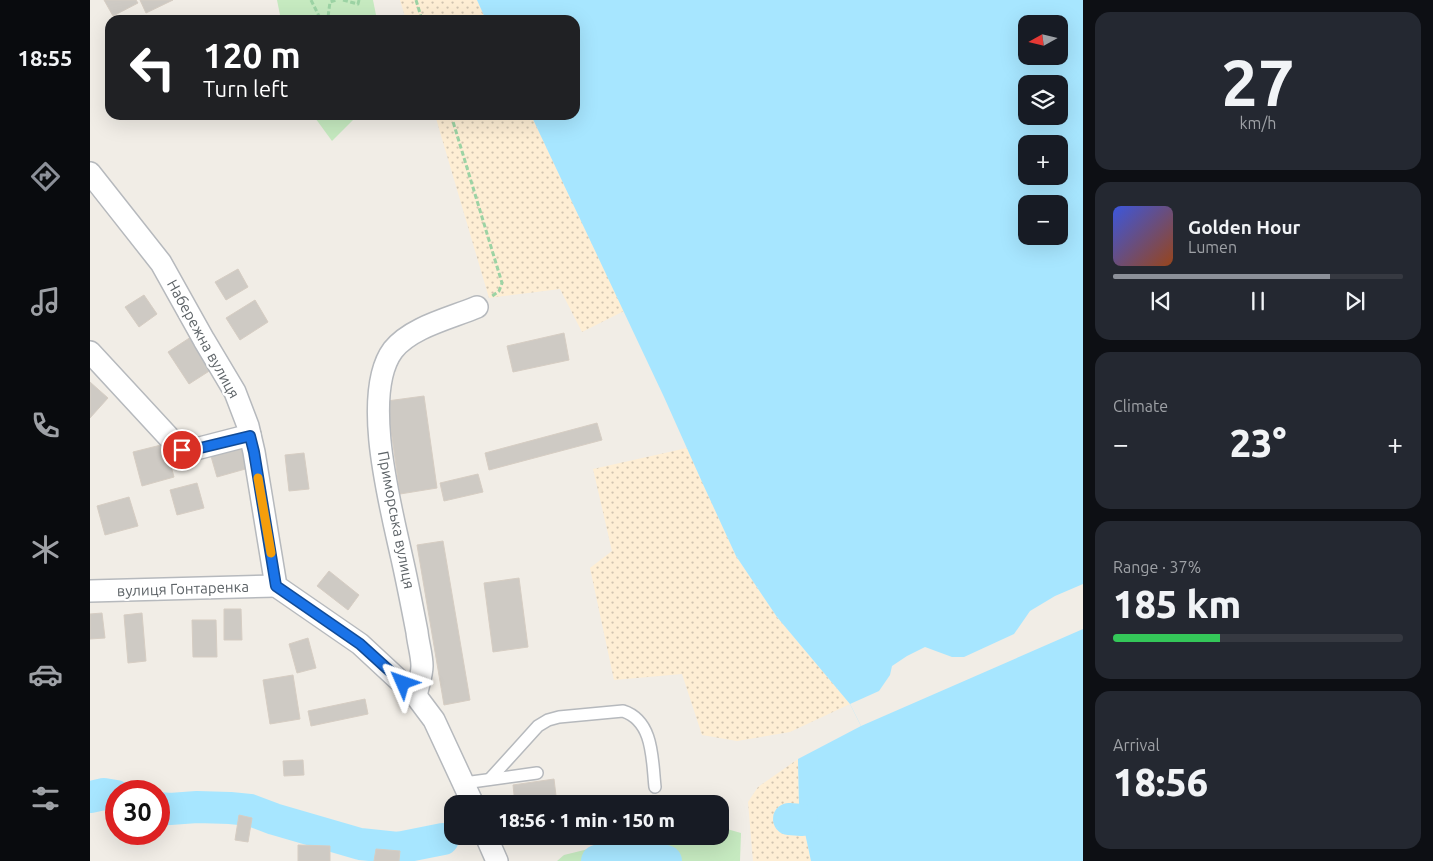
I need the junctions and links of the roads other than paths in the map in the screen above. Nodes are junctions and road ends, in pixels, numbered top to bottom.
1 (90, 173) edge
2 (477, 308) road end
3 (90, 352) edge
4 (250, 436) junction
5 (276, 586) junction
6 (90, 591) edge
7 (416, 696) junction
8 (537, 773) dead end
9 (490, 779) junction
10 (464, 783) junction
11 (654, 787) dead end
12 (469, 795) edge
13 (490, 845) edge
14 (497, 861) edge

1 - 4 street, Набережна вулиця
2 - 7 street, Приморська вулиця
3 - 4 street
4 - 5 street, Набережна вулиця
5 - 6 street, вулиця Гонтаренка
5 - 7 street
7 - 10 street
8 - 9 lane
9 - 10 lane
9 - 11 lane
10 - 12 street
13 - 14 street

